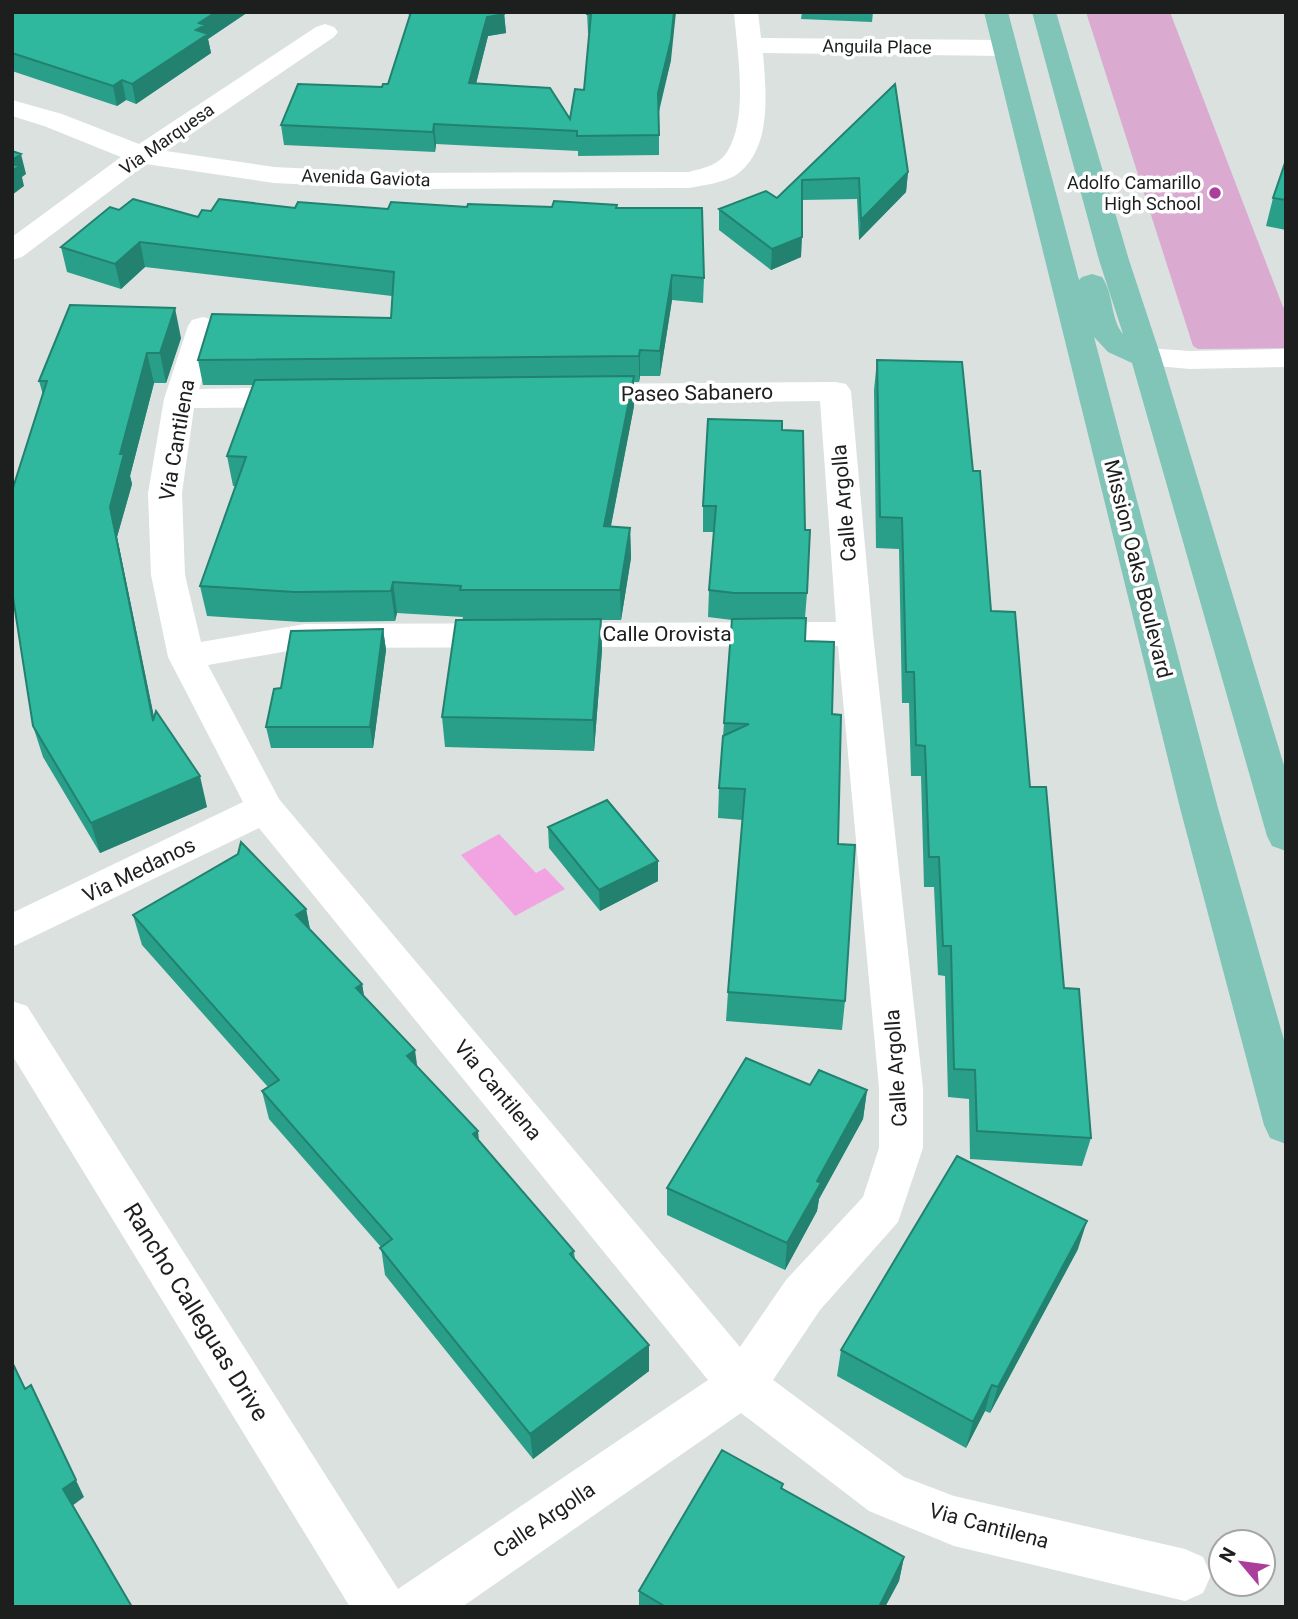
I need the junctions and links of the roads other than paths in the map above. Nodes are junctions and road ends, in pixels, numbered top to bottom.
1 (746, 12) edge
2 (1044, 12) edge
3 (1000, 27) edge
4 (325, 32) dead end
5 (748, 45) junction
6 (12, 108) edge
7 (141, 155) junction
8 (12, 251) edge
9 (203, 326) dead end
10 (1146, 357) junction
11 (1286, 358) edge
12 (835, 391) joint
13 (557, 395) edge
14 (334, 397) edge
15 (180, 399) junction
16 (855, 634) junction
17 (186, 657) junction
18 (265, 808) junction
19 (1286, 836) edge
20 (12, 931) edge
21 (12, 1018) edge
22 (1286, 1125) edge
23 (742, 1385) junction
24 (1185, 1575) dead end
25 (380, 1607) edge
26 (417, 1607) edge

1 - 5 street
2 - 10 main road
3 - 5 street, Anguila Place
3 - 10 main road
3 - 22 main road, Mission Oaks Boulevard
4 - 7 street, Via Marquesa
5 - 7 street, Avenida Gaviota
6 - 7 street, Avenida Gaviota
7 - 8 street, Via Marquesa
9 - 15 street, Via Cantilena
10 - 11 street
10 - 19 main road
12 - 13 street, Paseo Sabanero
12 - 16 street, Calle Argolla
14 - 15 street
15 - 17 street, Via Cantilena
16 - 17 street, Calle Orovista
16 - 23 street, Calle Argolla
17 - 18 street, Via Cantilena
18 - 20 street, Via Medanos
18 - 23 street, Via Cantilena
21 - 25 street, Rancho Calleguas Drive
23 - 24 street, Via Cantilena
23 - 26 street, Calle Argolla

